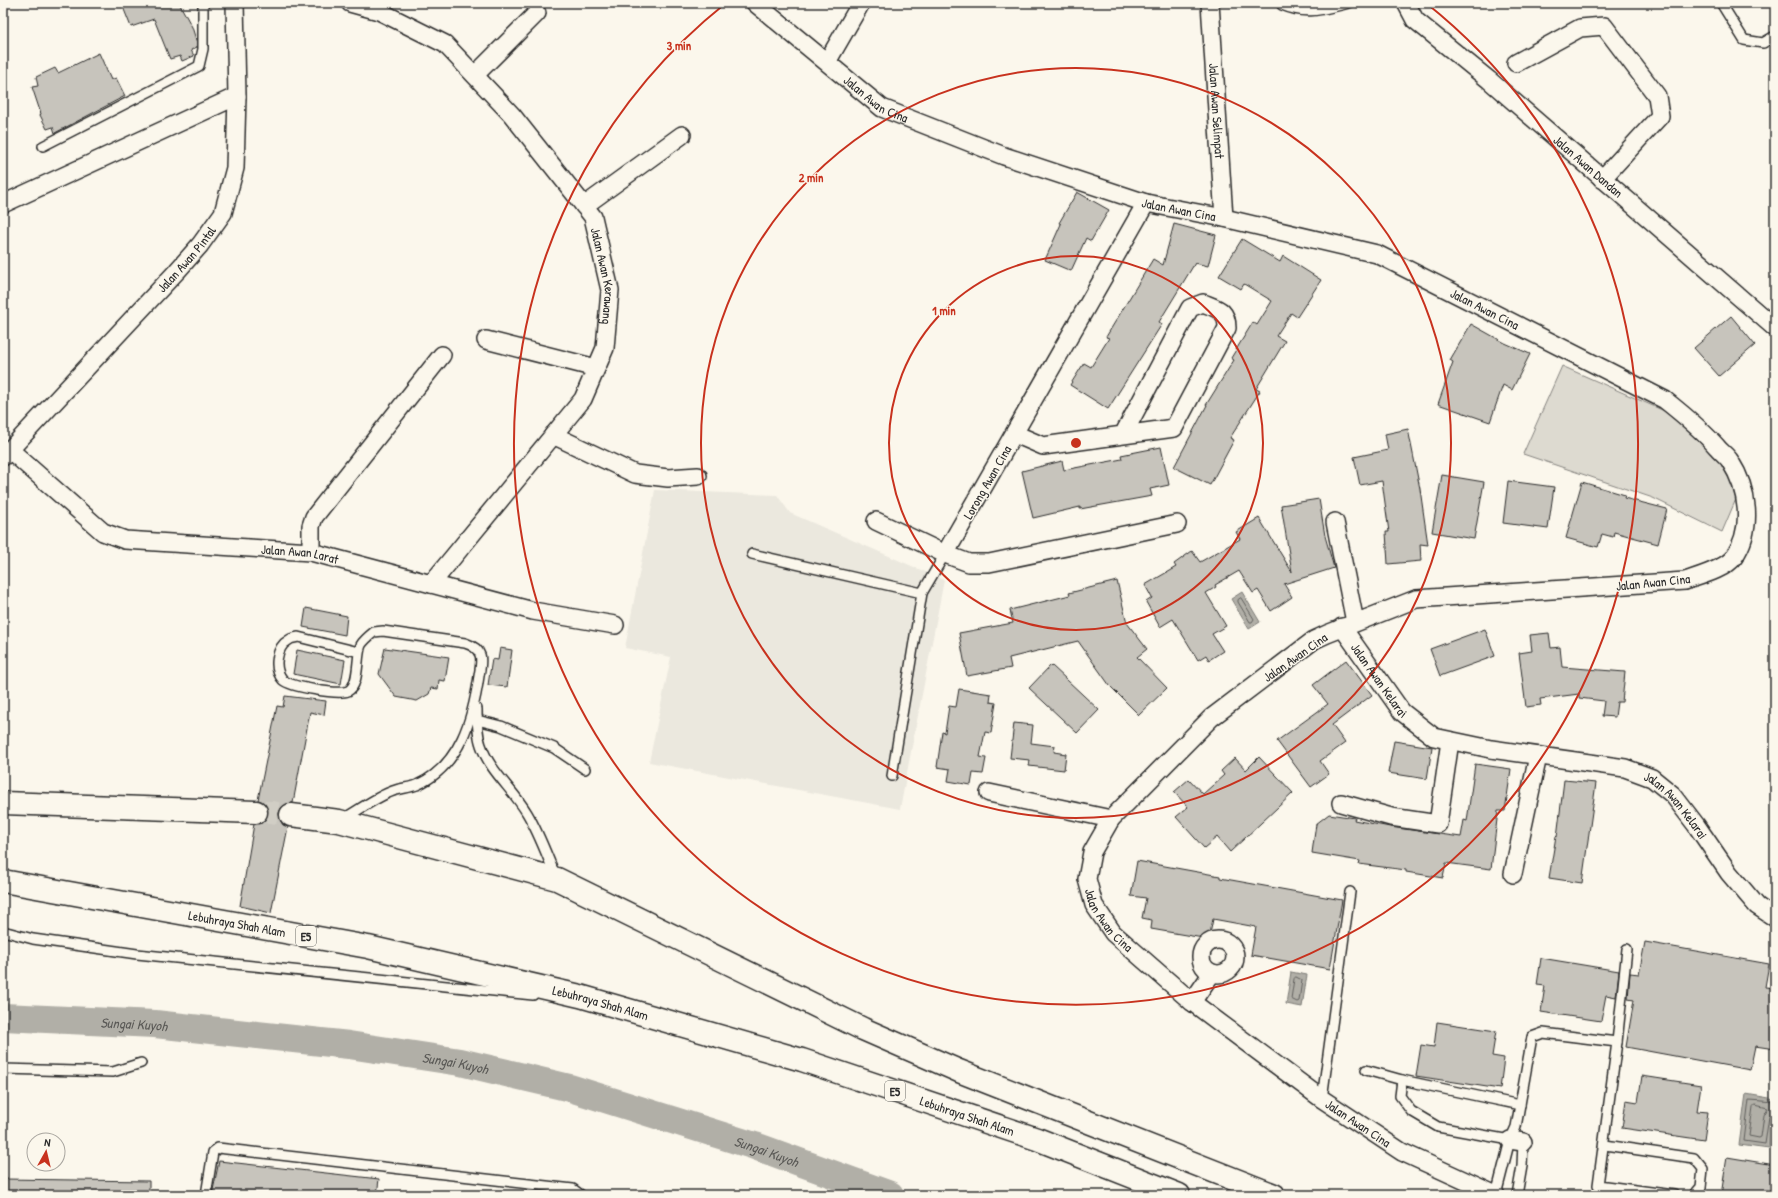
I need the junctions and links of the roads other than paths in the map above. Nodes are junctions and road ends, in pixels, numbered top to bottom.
1 (203, 3) edge
2 (235, 3) edge
3 (350, 3) edge
4 (755, 3) edge
5 (861, 3) edge
6 (1210, 3) edge
7 (1349, 3) edge
8 (1406, 3) edge
9 (1721, 3) edge
10 (1282, 5) dead end
11 (536, 13) dead end
12 (1775, 36) edge
13 (827, 62) junction
14 (1516, 63) dead end
15 (475, 75) junction
16 (237, 96) junction
17 (682, 135) dead end
18 (43, 146) dead end
19 (1602, 178) junction
20 (1146, 202) junction
21 (3, 204) edge
22 (584, 206) junction
23 (1224, 218) junction
24 (1775, 328) edge
25 (486, 340) dead end
26 (442, 355) dead end
27 (596, 368) junction
28 (1015, 434) junction
29 (553, 435) junction
30 (1123, 435) junction
31 (7, 453) edge
32 (698, 476) dead end
33 (876, 521) dead end
34 (1335, 522) dead end
35 (1177, 524) dead end
36 (311, 552) junction
37 (752, 554) dead end
38 (945, 554) junction
39 (431, 584) junction
40 (922, 593) junction
41 (615, 625) dead end
42 (1348, 625) junction
43 (359, 652) junction
44 (477, 696) junction
45 (477, 720) junction
46 (1450, 741) junction
47 (1538, 756) junction
48 (585, 768) dead end
49 (892, 776) dead end
50 (989, 793) dead end
51 (3, 803) edge
52 (1341, 803) dead end
53 (256, 812) tunnel mouth
54 (291, 815) tunnel mouth
55 (1111, 819) junction
56 (339, 821) junction
57 (1514, 874) dead end
58 (557, 879) junction
59 (3, 881) edge
60 (1350, 892) dead end
61 (1775, 918) edge
62 (3, 931) edge
63 (1627, 949) dead end
64 (1212, 972) dead end
65 (1192, 1002) junction
66 (606, 1004) junction
67 (1617, 1042) junction
68 (141, 1063) dead end
69 (3, 1069) edge
70 (1366, 1070) dead end
71 (1402, 1080) junction
72 (1322, 1099) junction
73 (1520, 1105) junction
74 (1516, 1136) junction
75 (1604, 1145) junction
76 (206, 1195) edge
77 (580, 1195) edge
78 (1179, 1195) edge
79 (1274, 1195) edge
80 (1496, 1195) edge
81 (1517, 1195) edge
82 (1674, 1195) edge
83 (1694, 1195) edge

1 - 18 lane
2 - 16 street, Jalan Awan Pintal
3 - 15 street, Jalan Awan Kerawang
4 - 13 street, Jalan Awan Cina
5 - 13 street
6 - 23 street, Jalan Awan Selimpat
7 - 10 lane
8 - 19 street, Jalan Awan Dandan
9 - 12 lane
11 - 15 street
13 - 20 street, Jalan Awan Cina
14 - 19 street
15 - 22 street, Jalan Awan Kerawang
16 - 21 street
16 - 31 street, Jalan Awan Pintal
17 - 22 street
19 - 24 street, Jalan Awan Dandan
20 - 23 street, Jalan Awan Cina
20 - 28 street, Lorong Awan Cina
22 - 27 street, Jalan Awan Kerawang
23 - 42 street, Jalan Awan Cina
25 - 27 street
26 - 36 street
27 - 29 street, Jalan Awan Kerawang
28 - 30 street
28 - 38 street, Lorong Awan Cina
29 - 32 street
29 - 39 street, Jalan Awan Kerawang
30 - 30 street
31 - 36 street, Jalan Awan Larat
33 - 38 street
34 - 42 street
35 - 38 street
36 - 39 street, Jalan Awan Larat
37 - 40 lane
38 - 40 lane
39 - 41 street, Jalan Awan Larat
40 - 49 lane
42 - 46 street, Jalan Awan Kelarai
42 - 55 street, Jalan Awan Cina
43 - 43 lane
43 - 44 lane
44 - 45 lane
44 - 56 lane
45 - 48 lane
45 - 58 lane
46 - 47 street, Jalan Awan Kelarai
46 - 52 street
47 - 57 street
47 - 61 street, Jalan Awan Kelarai
50 - 55 street
51 - 53 highway
54 - 56 highway
55 - 65 street, Jalan Awan Cina
56 - 58 highway
58 - 79 highway
59 - 66 highway, Lebuhraya Shah Alam / E5
60 - 72 lane
62 - 66 lane
63 - 67 lane
64 - 65 street
65 - 72 street, Jalan Awan Cina
66 - 78 highway, Lebuhraya Shah Alam / E5
67 - 73 lane
67 - 75 lane
68 - 69 lane
70 - 71 lane
71 - 73 lane
71 - 74 lane
72 - 80 street, Jalan Awan Cina
73 - 74 lane
74 - 80 lane
74 - 81 lane
75 - 82 lane
75 - 83 lane
76 - 77 lane

